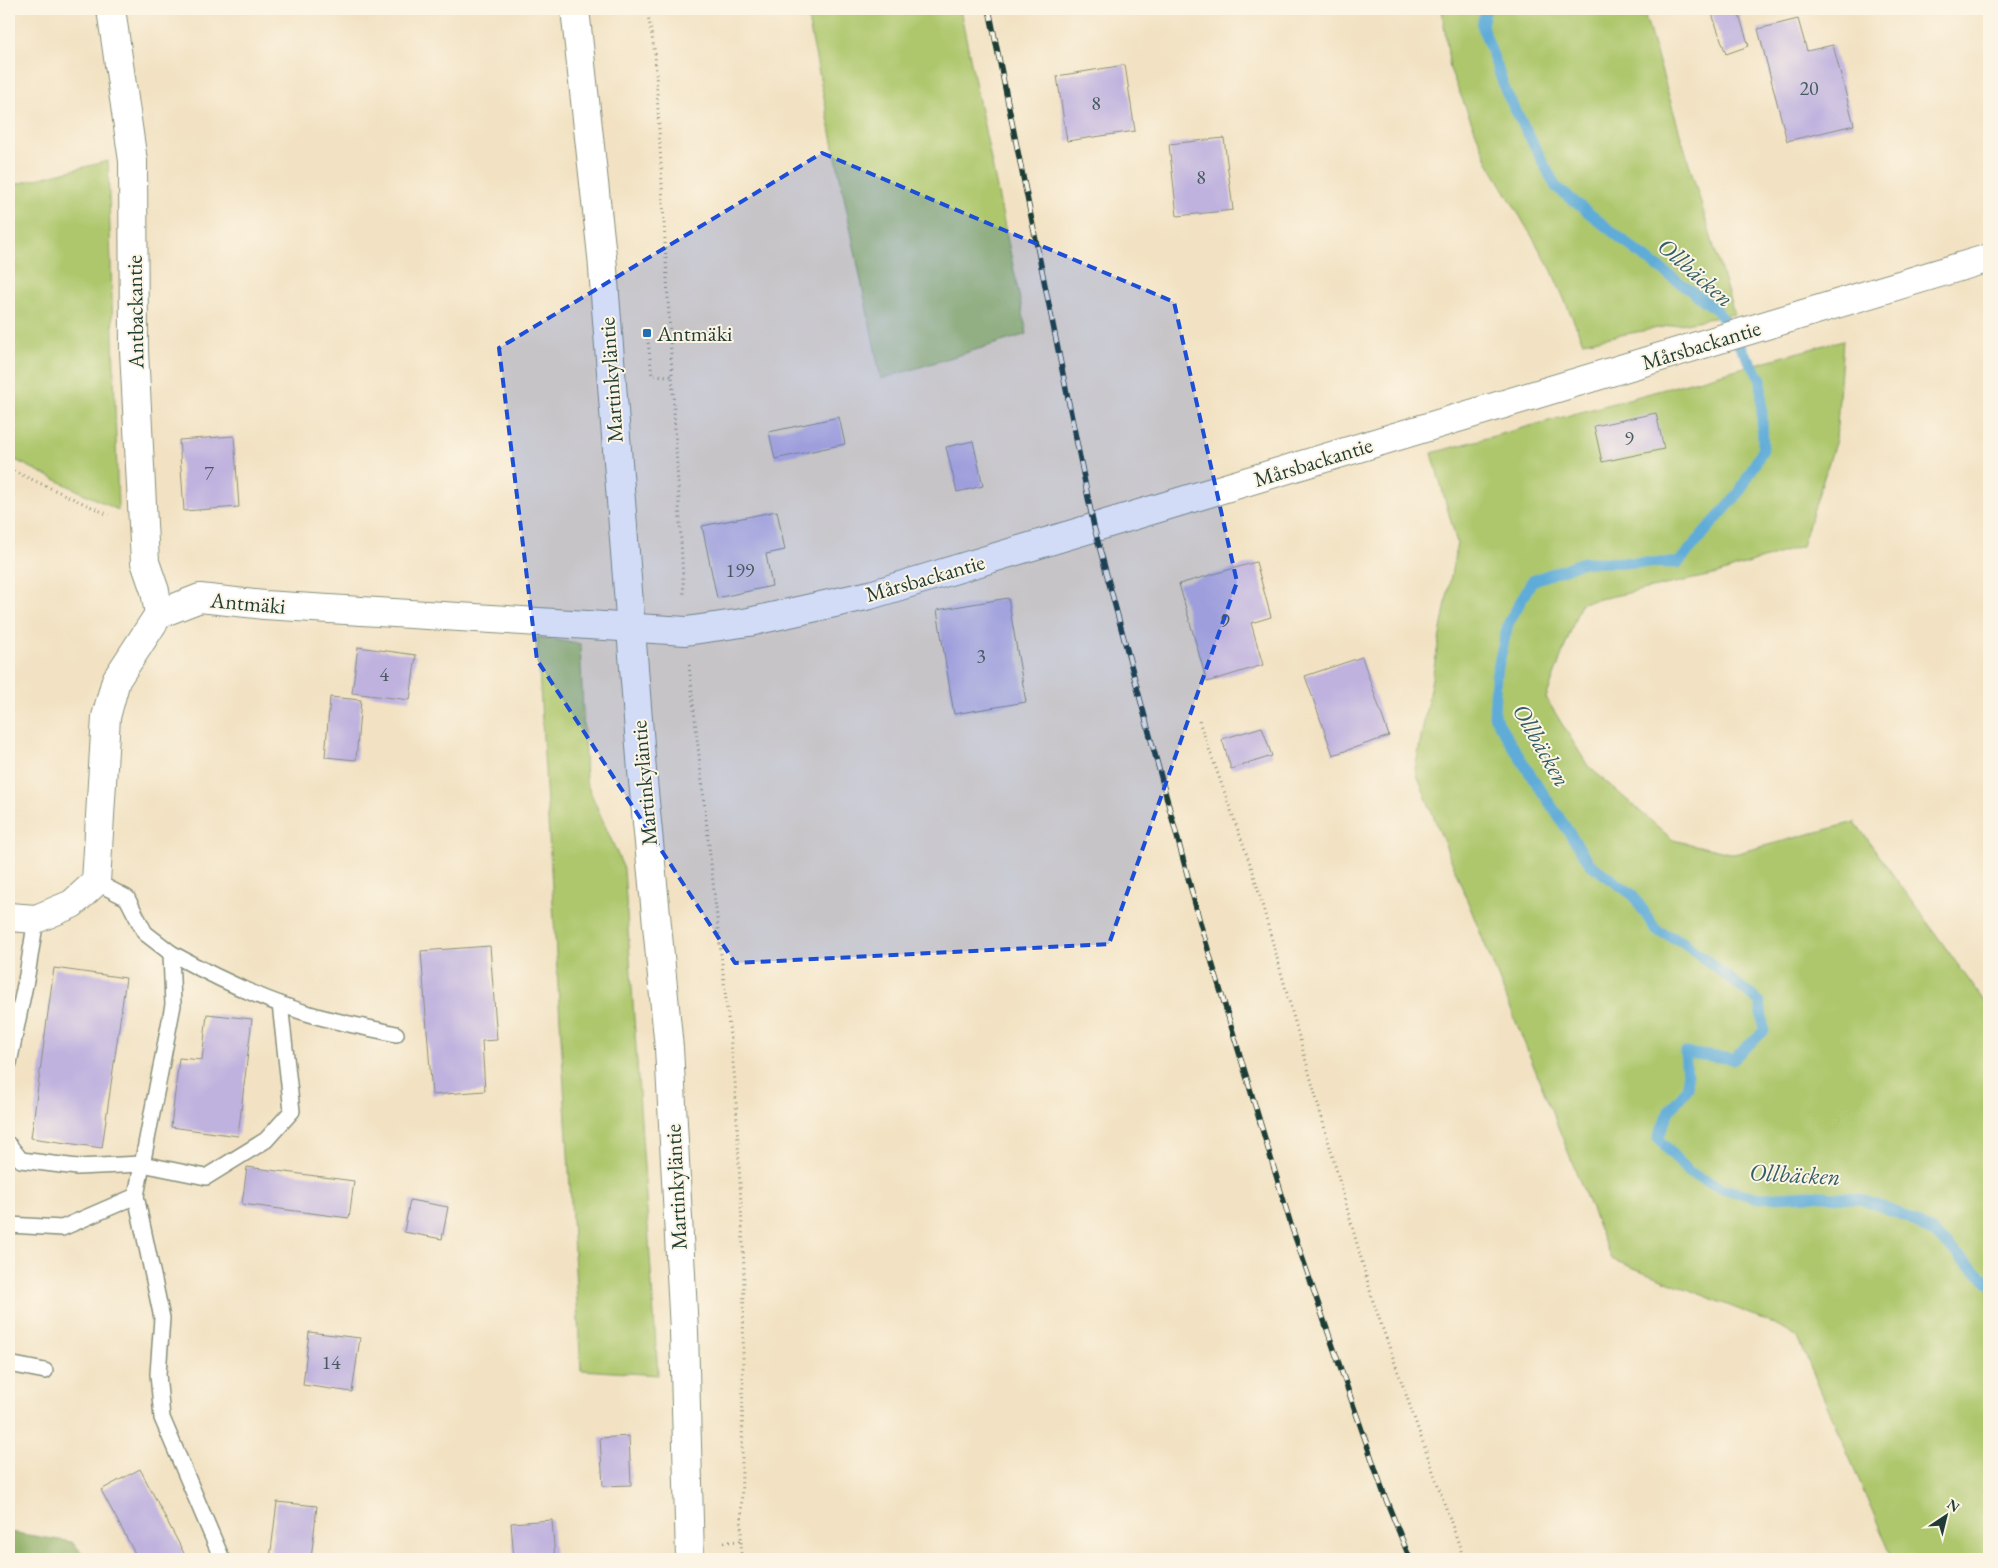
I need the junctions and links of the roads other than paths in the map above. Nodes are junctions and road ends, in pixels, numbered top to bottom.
1 (111, 9) edge
2 (575, 9) edge
3 (1989, 258) edge
4 (159, 614) junction
5 (630, 627) junction
6 (96, 882) junction
7 (9, 917) edge
8 (36, 919) junction
9 (171, 954) junction
10 (280, 1004) junction
11 (396, 1034) dead end
12 (9, 1063) edge
13 (9, 1145) edge
14 (142, 1164) junction
15 (136, 1196) junction
16 (9, 1227) edge
17 (9, 1364) edge
18 (45, 1371) dead end
19 (222, 1559) edge
20 (690, 1559) edge

1 - 4 street, Antbackantie
2 - 5 street, Martinkyläntie
3 - 5 street, Mårsbackantie
4 - 5 street, Antmäki
4 - 6 street
5 - 20 street, Martinkyläntie
6 - 8 street
6 - 9 lane
7 - 8 street
8 - 12 lane
9 - 10 lane
9 - 14 lane
10 - 11 lane
10 - 14 lane
13 - 14 lane
14 - 15 lane
15 - 16 lane
15 - 19 lane
17 - 18 lane

